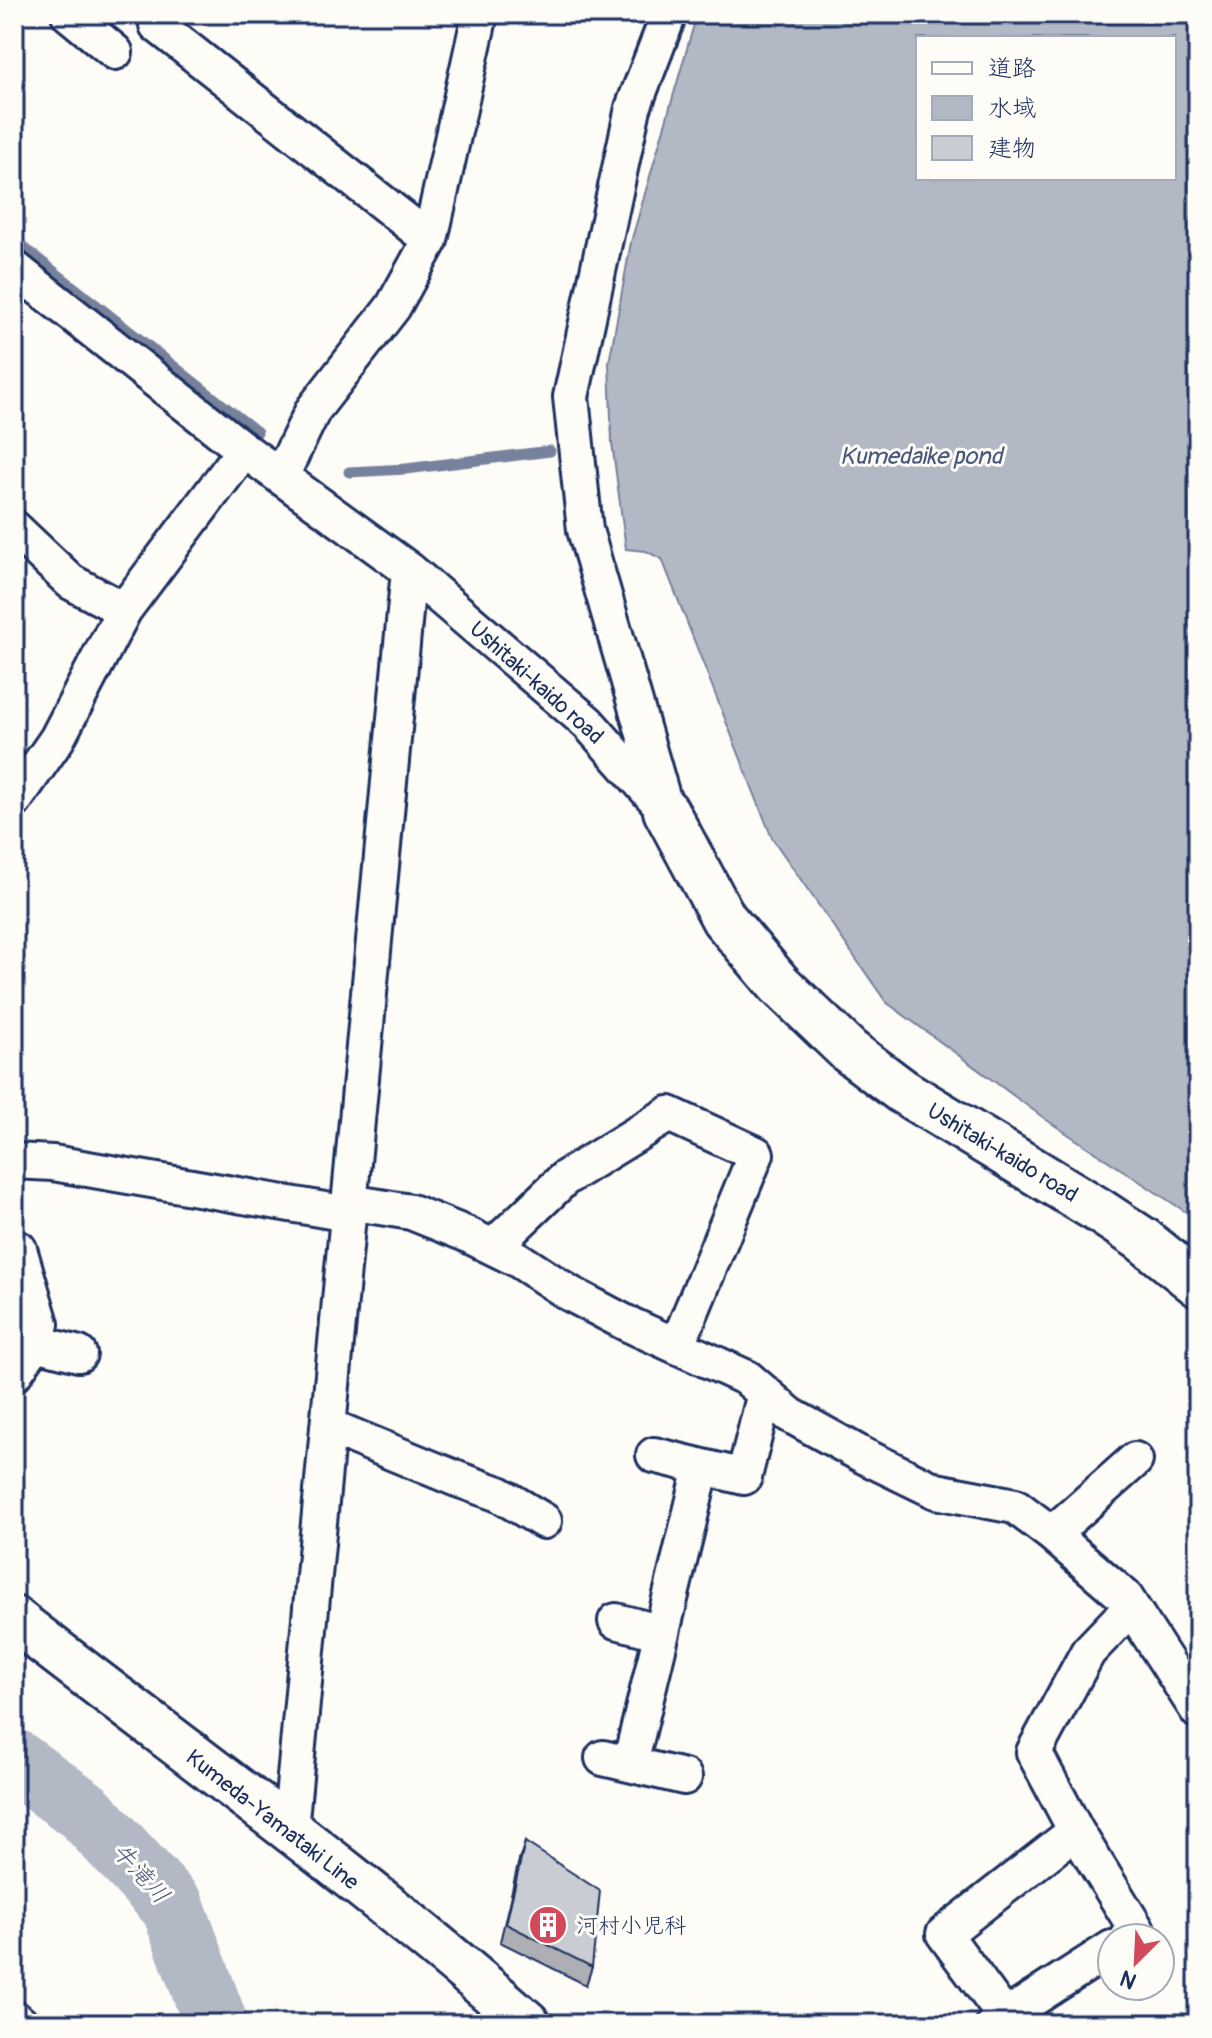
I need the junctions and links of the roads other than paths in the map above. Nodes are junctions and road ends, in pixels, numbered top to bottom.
1 (69, 14) edge
2 (480, 14) edge
3 (669, 14) edge
4 (157, 25) dead end
5 (115, 52) dead end
6 (430, 240) junction
7 (14, 268) edge
8 (244, 450) junction
9 (281, 476) junction
10 (14, 528) edge
11 (409, 570) junction
12 (124, 610) junction
13 (14, 801) edge
14 (666, 811) junction
15 (14, 1161) edge
16 (349, 1208) junction
17 (493, 1247) junction
18 (19, 1249) dead end
19 (1198, 1284) edge
20 (36, 1343) junction
21 (677, 1346) junction
22 (79, 1354) dead end
23 (14, 1374) edge
24 (765, 1393) junction
25 (328, 1426) junction
26 (654, 1455) dead end
27 (1135, 1460) dead end
28 (702, 1467) junction
29 (544, 1521) dead end
30 (1052, 1534) junction
31 (1131, 1607) junction
32 (14, 1619) edge
33 (616, 1621) dead end
34 (662, 1633) junction
35 (1198, 1711) edge
36 (684, 1777) dead end
37 (290, 1830) junction
38 (1076, 1831) junction
39 (1132, 1922) edge
40 (1096, 1958) edge
41 (14, 2018) edge
42 (1000, 2020) edge
43 (21, 2024) edge
44 (528, 2024) edge

1 - 5 street
2 - 6 street
3 - 14 street
4 - 6 street
6 - 9 street
7 - 8 street, Ushitaki-kaido road
8 - 9 street, Ushitaki-kaido road
8 - 12 street
9 - 11 street, Ushitaki-kaido road
10 - 12 street
11 - 14 street, Ushitaki-kaido road
11 - 16 street
12 - 13 street
14 - 19 street, Ushitaki-kaido road
15 - 16 street
16 - 17 street
16 - 25 street
17 - 21 street
17 - 21 street
18 - 20 street
20 - 22 street
20 - 23 street
21 - 24 street
24 - 28 street
24 - 30 street
25 - 29 street
25 - 37 street
26 - 28 street
27 - 30 street
28 - 34 street
30 - 31 street
31 - 35 street
31 - 38 street
32 - 37 street, Kumeda-Yamataki Line
33 - 34 street
34 - 36 street
37 - 44 street, Kumeda-Yamataki Line
38 - 39 street
38 - 42 street
40 - 42 street
41 - 43 street

